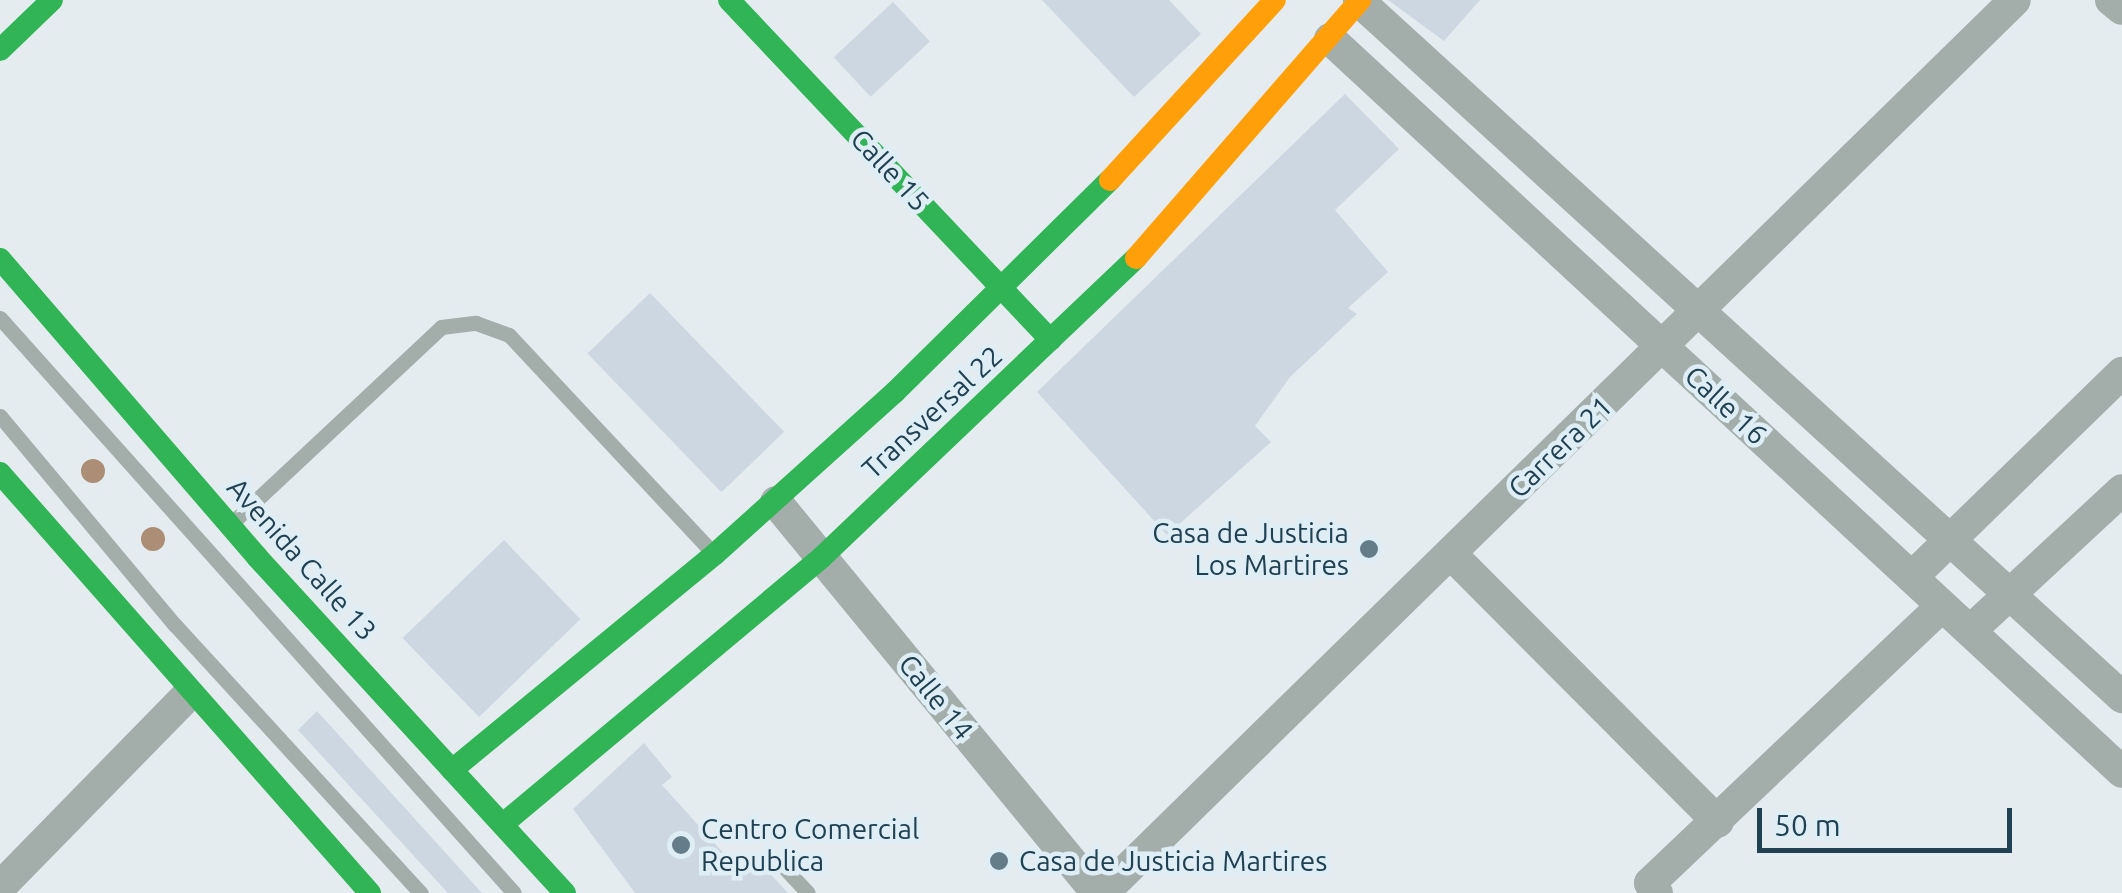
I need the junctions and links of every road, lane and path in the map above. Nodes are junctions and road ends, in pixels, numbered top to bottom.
1 (52, 0) edge
2 (729, 0) edge
3 (1274, 0) edge
4 (1359, 0) edge
5 (2015, 0) edge
6 (2111, 0) edge
7 (2122, 10) edge
8 (1330, 39) junction
9 (0, 50) edge
10 (0, 259) edge
11 (1002, 290) junction
12 (1700, 311) junction
13 (0, 318) edge
14 (1050, 340) junction
15 (1663, 347) junction
16 (2122, 373) edge
17 (0, 416) edge
18 (0, 473) edge
19 (2122, 490) edge
20 (776, 502) junction
21 (230, 524) junction
22 (1950, 540) junction
23 (715, 554) junction
24 (1451, 554) junction
25 (821, 558) junction
26 (1912, 578) junction
27 (2010, 594) junction
28 (1942, 606) junction
29 (1970, 631) junction
30 (188, 695) junction
31 (2122, 696) edge
32 (452, 770) junction
33 (2122, 772) edge
34 (1718, 822) junction
35 (503, 824) junction
36 (779, 862) dead end
37 (0, 888) edge
38 (1654, 888) edge
39 (370, 893) edge
40 (421, 893) edge
41 (514, 893) edge
42 (565, 893) edge
43 (808, 893) edge
44 (1100, 893) edge

1 - 9 street
2 - 11 street, Calle 15
3 - 11 street, Transversal 22
4 - 8 street, Transversal 22
4 - 12 street, Calle 16
5 - 12 street, Carrera 21
6 - 7 street
8 - 14 street, Transversal 22
8 - 15 street, Calle 16
10 - 21 street, Avenida Calle 13
11 - 14 street, Calle 15
11 - 20 street, Transversal 22
12 - 15 street, Carrera 21
12 - 22 street, Calle 16
13 - 41 lane
14 - 25 street, Transversal 22
15 - 24 street, Carrera 21
15 - 26 street, Calle 16
16 - 22 street
17 - 40 lane
18 - 30 street
19 - 27 street
20 - 23 street, Transversal 22
20 - 25 street, Calle 14
21 - 23 lane
21 - 32 street, Avenida Calle 13
22 - 26 street
22 - 27 street, Calle 16
23 - 32 street, Transversal 22
24 - 34 street
24 - 44 street, Carrera 21
25 - 35 street, Transversal 22
25 - 44 street, Calle 14
26 - 28 street, Calle 16
27 - 29 street
27 - 31 street, Calle 16
28 - 29 street, Calle 16
28 - 34 street
29 - 33 street, Calle 16
30 - 37 street
30 - 39 street
32 - 35 street, Avenida Calle 13
34 - 38 street
35 - 42 street, Avenida Calle 13
36 - 43 lane

